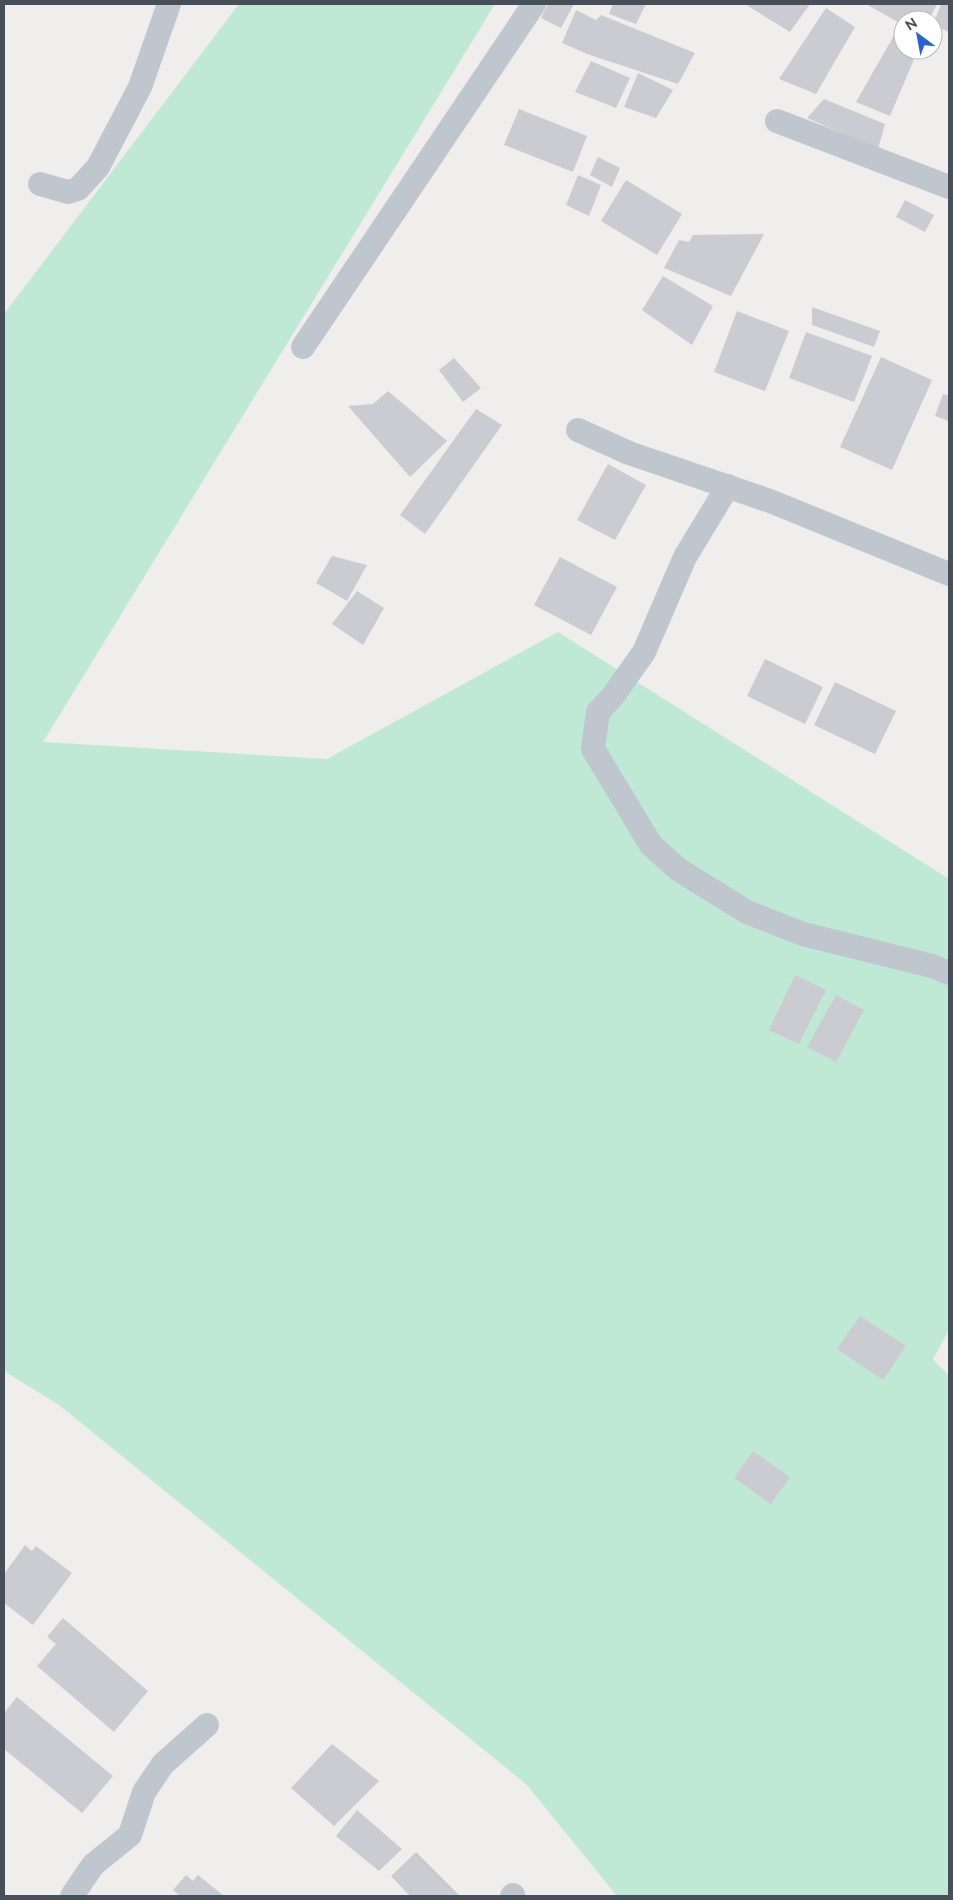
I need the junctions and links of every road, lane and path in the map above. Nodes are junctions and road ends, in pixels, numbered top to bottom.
1 (169, 4) edge
2 (534, 4) edge
3 (777, 121) dead end
4 (40, 184) dead end
5 (949, 187) edge
6 (303, 347) dead end
7 (578, 430) dead end
8 (728, 486) junction
9 (949, 574) edge
10 (949, 973) edge
11 (207, 1725) dead end
12 (72, 1896) edge

1 - 4 street
2 - 6 street
3 - 5 street
7 - 8 street
8 - 9 street
8 - 10 street
11 - 12 street

